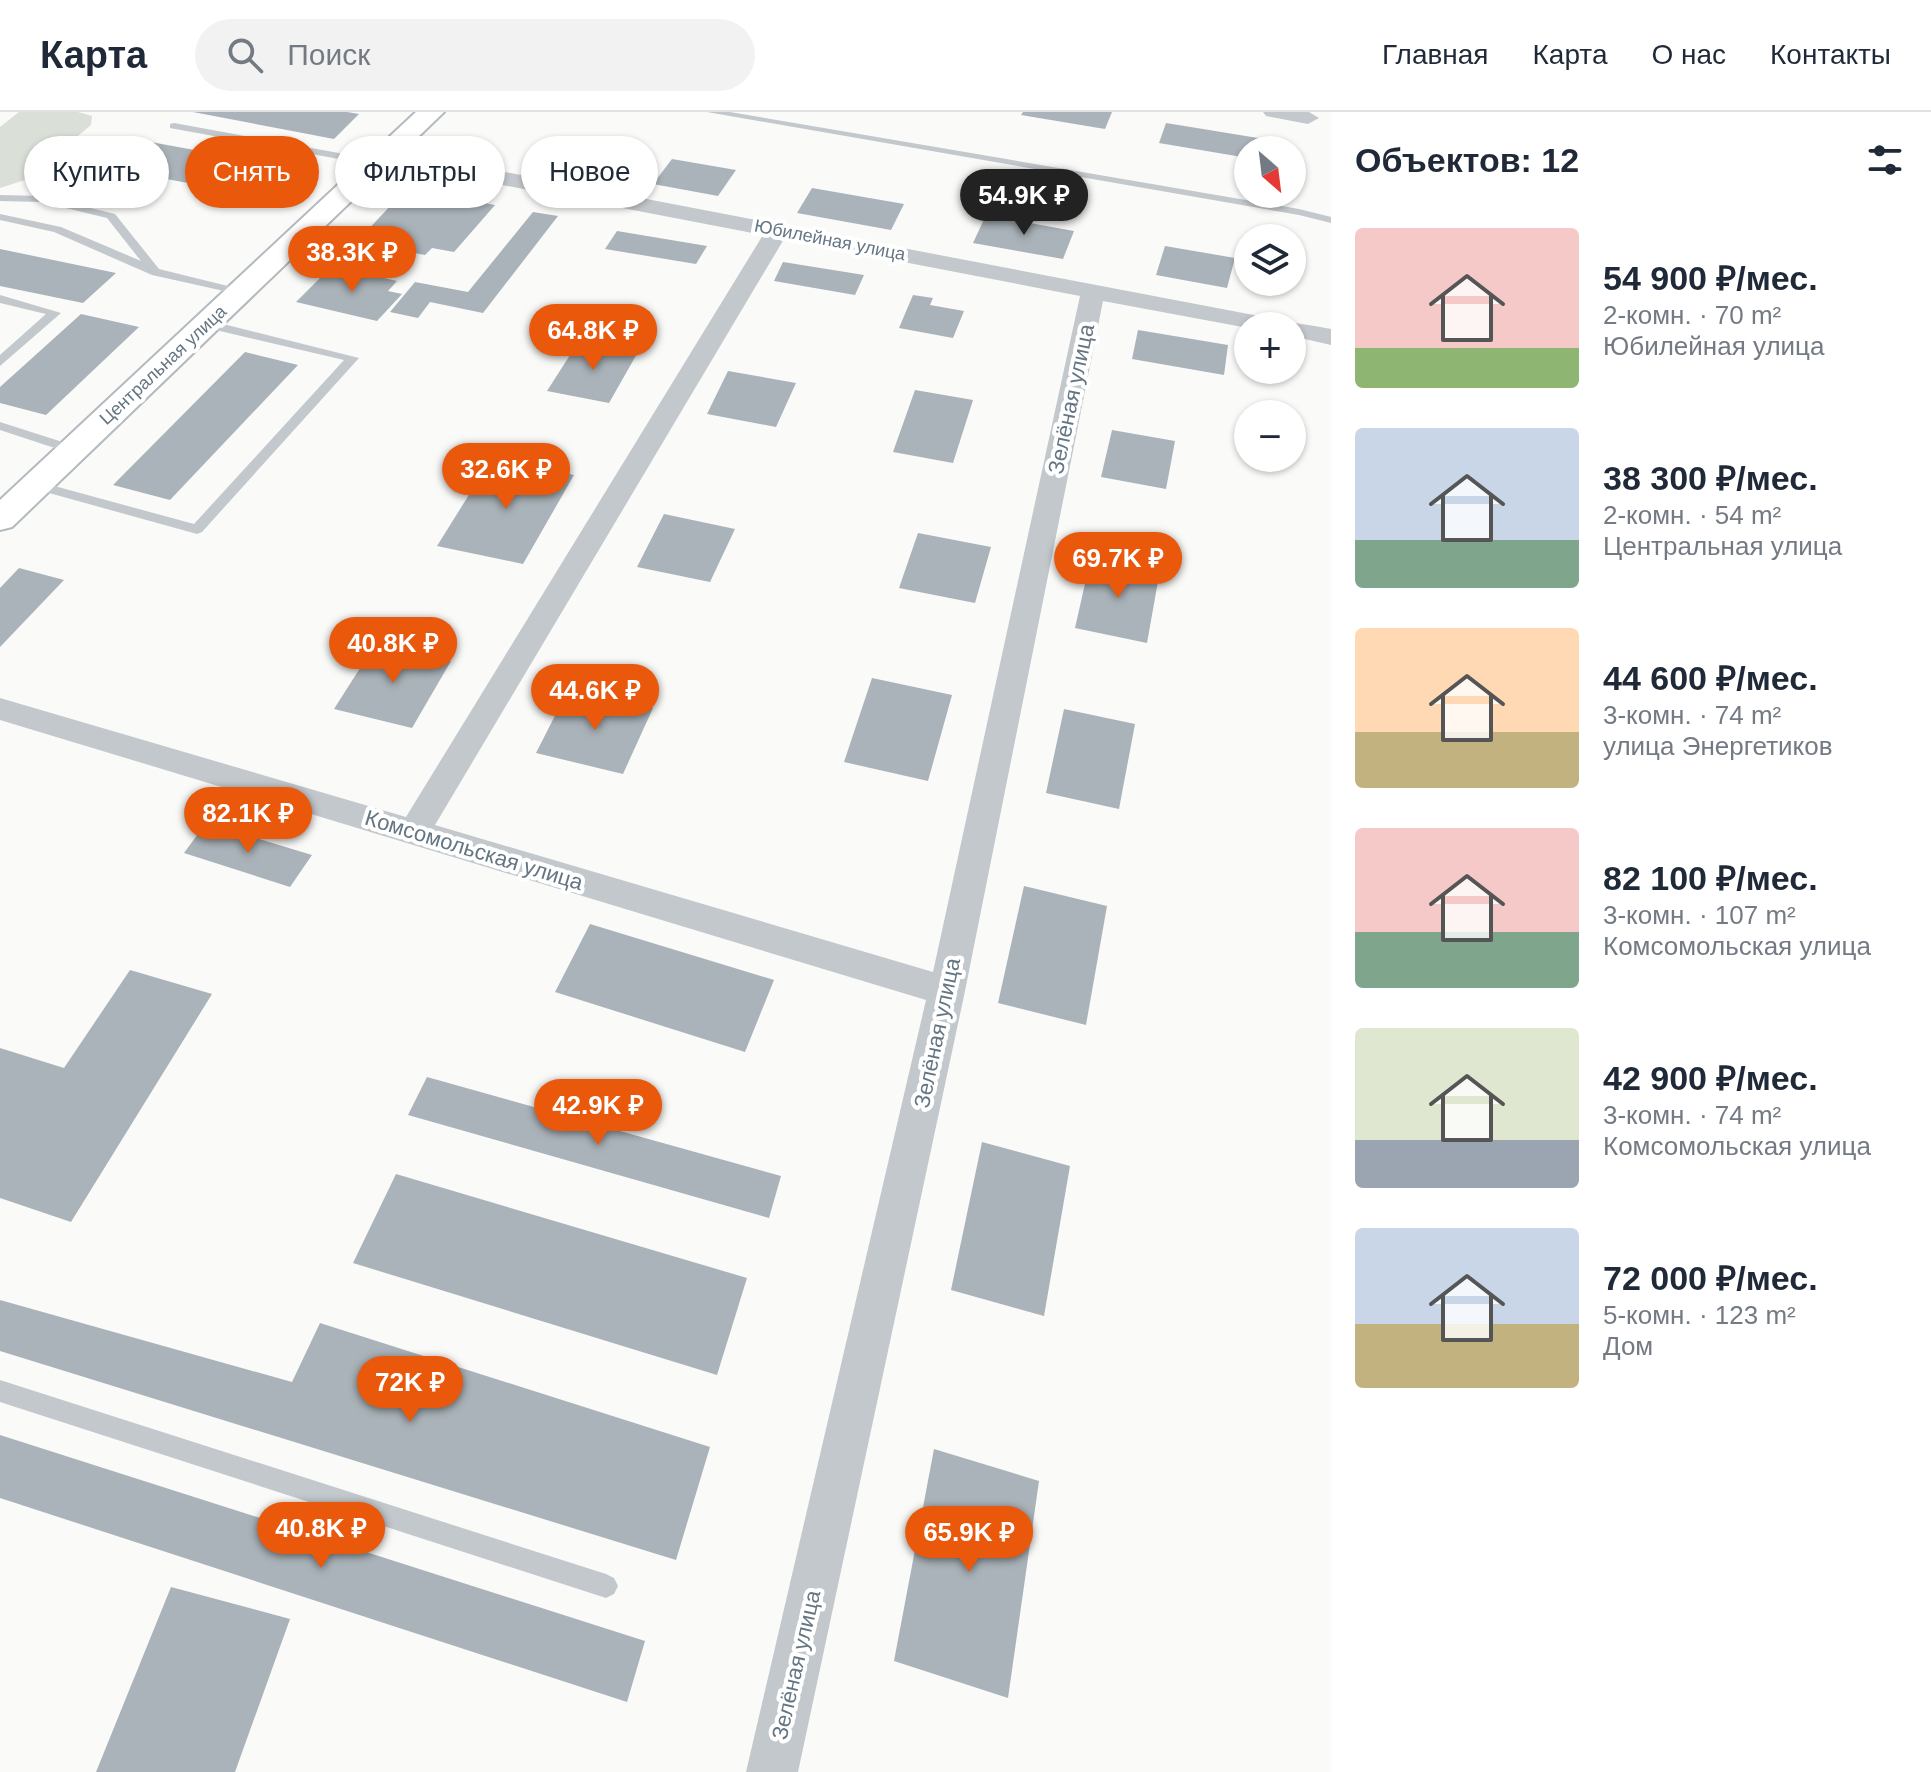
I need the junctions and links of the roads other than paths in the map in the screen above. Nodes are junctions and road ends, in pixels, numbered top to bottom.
1 (431, 112) edge
2 (712, 112) edge
3 (1273, 112) edge
4 (1308, 118) dead end
5 (174, 126) dead end
6 (406, 136) edge
7 (335, 152) edge
8 (505, 182) edge
9 (0, 198) edge
10 (335, 203) edge
11 (0, 217) edge
12 (1331, 220) edge
13 (778, 229) junction
14 (156, 272) junction
15 (242, 291) junction
16 (1093, 291) junction
17 (0, 299) edge
18 (1234, 318) edge
19 (207, 324) junction
20 (1306, 332) edge
21 (1331, 337) edge
22 (0, 362) edge
23 (0, 426) edge
24 (73, 450) junction
25 (36, 485) junction
26 (0, 519) edge
27 (0, 709) edge
28 (414, 832) junction
29 (947, 991) junction
30 (0, 1391) edge
31 (606, 1586) dead end
32 (772, 1772) edge

1 - 6 street, Центральная улица
2 - 12 lane
3 - 4 street
5 - 7 lane
8 - 13 street, Юбилейная улица
9 - 14 lane
10 - 15 street, Центральная улица
11 - 14 lane
13 - 16 street, Юбилейная улица
13 - 28 street
14 - 15 lane
15 - 19 street, Центральная улица
16 - 18 street, Юбилейная улица
16 - 29 street, Зелёная улица
17 - 22 lane
19 - 24 street, Центральная улица
19 - 25 lane
20 - 21 street
23 - 24 lane
24 - 25 street, Центральная улица
25 - 26 street, Центральная улица
27 - 28 street, Комсомольская улица
28 - 29 street, Комсомольская улица
29 - 32 street, Зелёная улица
30 - 31 lane

